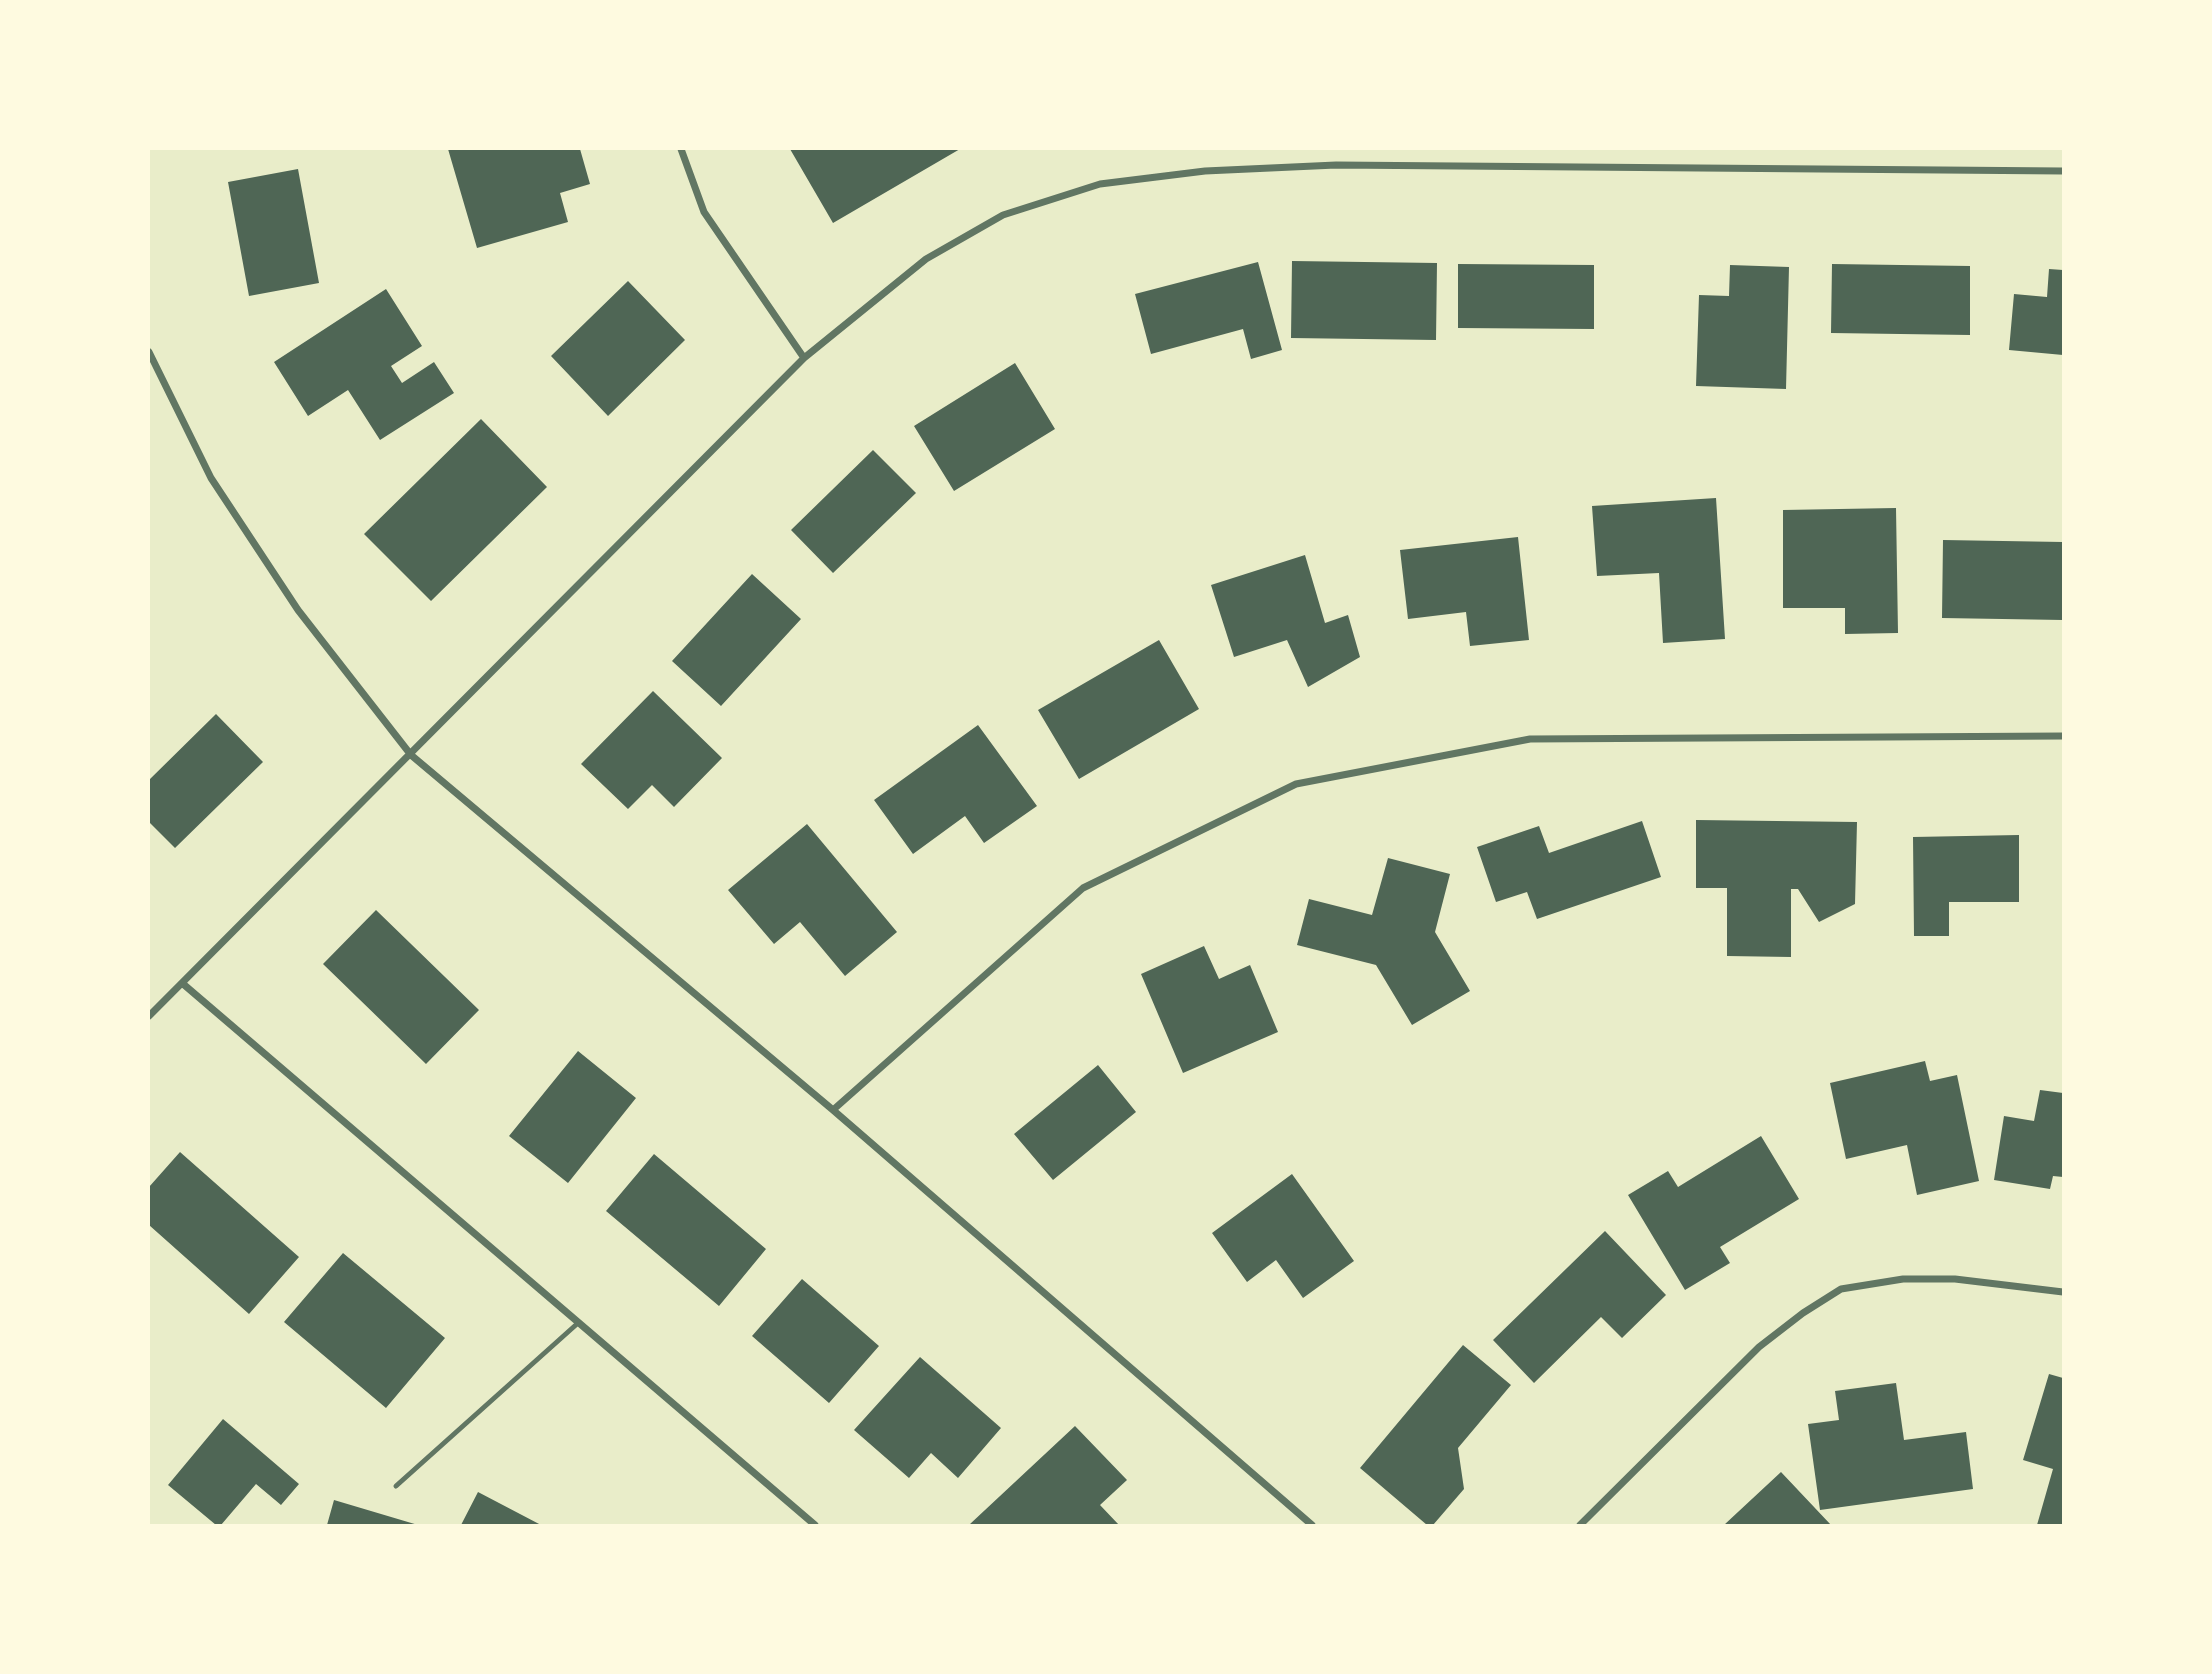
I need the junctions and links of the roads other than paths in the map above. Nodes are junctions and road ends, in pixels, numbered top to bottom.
1 (681, 149) edge
2 (2063, 172) edge
3 (149, 352) edge
4 (804, 358) junction
5 (2063, 736) edge
6 (411, 755) junction
7 (182, 984) junction
8 (149, 1016) edge
9 (833, 1110) junction
10 (2063, 1292) edge
11 (578, 1323) junction
12 (396, 1486) dead end
13 (815, 1525) edge
14 (1312, 1525) edge
15 (1580, 1525) edge

1 - 4 street
2 - 4 street
3 - 6 street
4 - 6 street
5 - 9 street
6 - 7 street
6 - 9 street
7 - 8 street
7 - 11 street
9 - 14 street
10 - 15 street
11 - 12 lane
11 - 13 street

